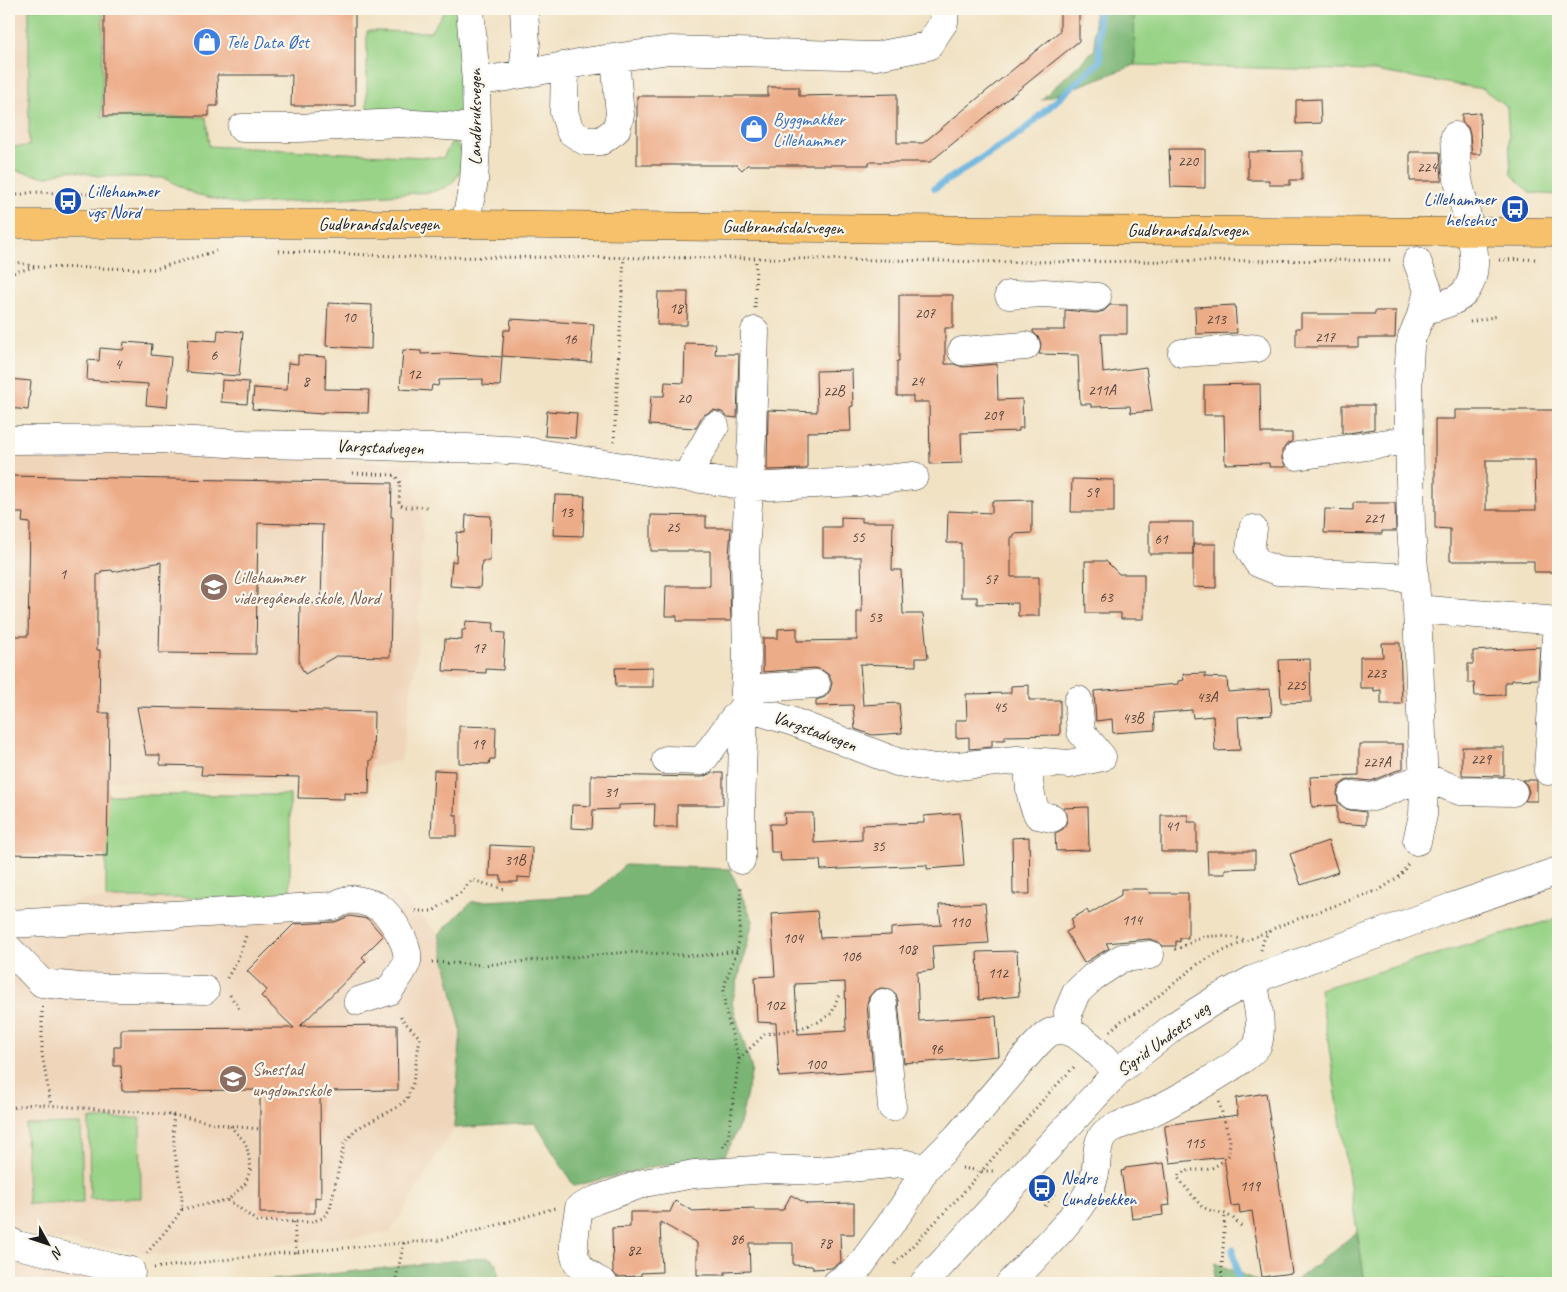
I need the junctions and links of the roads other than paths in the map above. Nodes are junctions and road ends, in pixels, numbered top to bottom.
1 (470, 9) edge
2 (524, 9) edge
3 (945, 9) edge
4 (615, 58) junction
5 (565, 66) junction
6 (523, 74) junction
7 (476, 82) junction
8 (242, 128) dead end
9 (477, 128) junction
10 (1455, 136) dead end
11 (9, 224) edge
12 (464, 224) junction
13 (1470, 232) junction
14 (1558, 232) edge
15 (1417, 261) road end
16 (1010, 295) dead end
17 (1097, 297) dead end
18 (1423, 311) junction
19 (755, 331) road end
20 (1026, 346) dead end
21 (1257, 348) dead end
22 (962, 351) dead end
23 (1182, 353) dead end
24 (715, 426) dead end
25 (9, 440) edge
26 (1409, 440) junction
27 (1297, 456) dead end
28 (914, 476) dead end
29 (686, 477) junction
30 (748, 487) junction
31 (1252, 529) dead end
32 (1414, 578) junction
33 (1417, 609) junction
34 (1558, 626) edge
35 (816, 684) dead end
36 (745, 698) junction
37 (1078, 700) dead end
38 (666, 760) dead end
39 (1028, 761) junction
40 (1548, 771) dead end
41 (1424, 777) junction
42 (1512, 792) dead end
43 (1352, 795) dead end
44 (1052, 818) dead end
45 (1417, 841) dead end
46 (741, 860) road end
47 (1558, 871) edge
48 (9, 924) edge
49 (9, 949) edge
50 (1150, 955) road end
51 (1252, 980) junction
52 (215, 987) road end
53 (358, 1001) dead end
54 (883, 1003) dead end
55 (1068, 1032) junction
56 (1117, 1072) junction
57 (892, 1107) dead end
58 (926, 1168) junction
59 (9, 1241) edge
60 (131, 1277) edge
61 (603, 1283) edge
62 (837, 1283) edge
63 (924, 1283) edge
64 (1010, 1283) edge

1 - 7 street, Landbruksvegen
2 - 6 street
3 - 4 street
4 - 5 street
4 - 5 street
5 - 6 street
6 - 7 street
7 - 9 street, Landbruksvegen
8 - 9 street
9 - 12 street, Landbruksvegen
10 - 13 street
11 - 12 main road, Gudbrandsdalsvegen
12 - 13 main road, Gudbrandsdalsvegen
13 - 14 main road, Gudbrandsdalsvegen
13 - 18 street
15 - 18 street
16 - 17 street
18 - 26 street
19 - 30 street
20 - 22 street
21 - 23 street
24 - 29 street
25 - 29 street, Vargstadvegen
26 - 27 street
26 - 32 street
28 - 30 street, Vargstadvegen
29 - 30 street, Vargstadvegen
30 - 36 street
31 - 32 street
32 - 33 street
33 - 34 street
33 - 41 street
34 - 40 street
35 - 36 street
36 - 38 street
36 - 39 street, Vargstadvegen
36 - 46 street
37 - 39 street, Vargstadvegen
39 - 44 street
41 - 42 street
41 - 43 street
41 - 45 street
47 - 51 street, Sigrid Undsets veg
48 - 53 street
49 - 52 street
50 - 55 street
51 - 56 street, Sigrid Undsets veg
51 - 64 street
54 - 57 street
55 - 56 street
55 - 58 street
56 - 63 street, Sigrid Undsets veg
58 - 61 street
58 - 62 street
59 - 60 street

